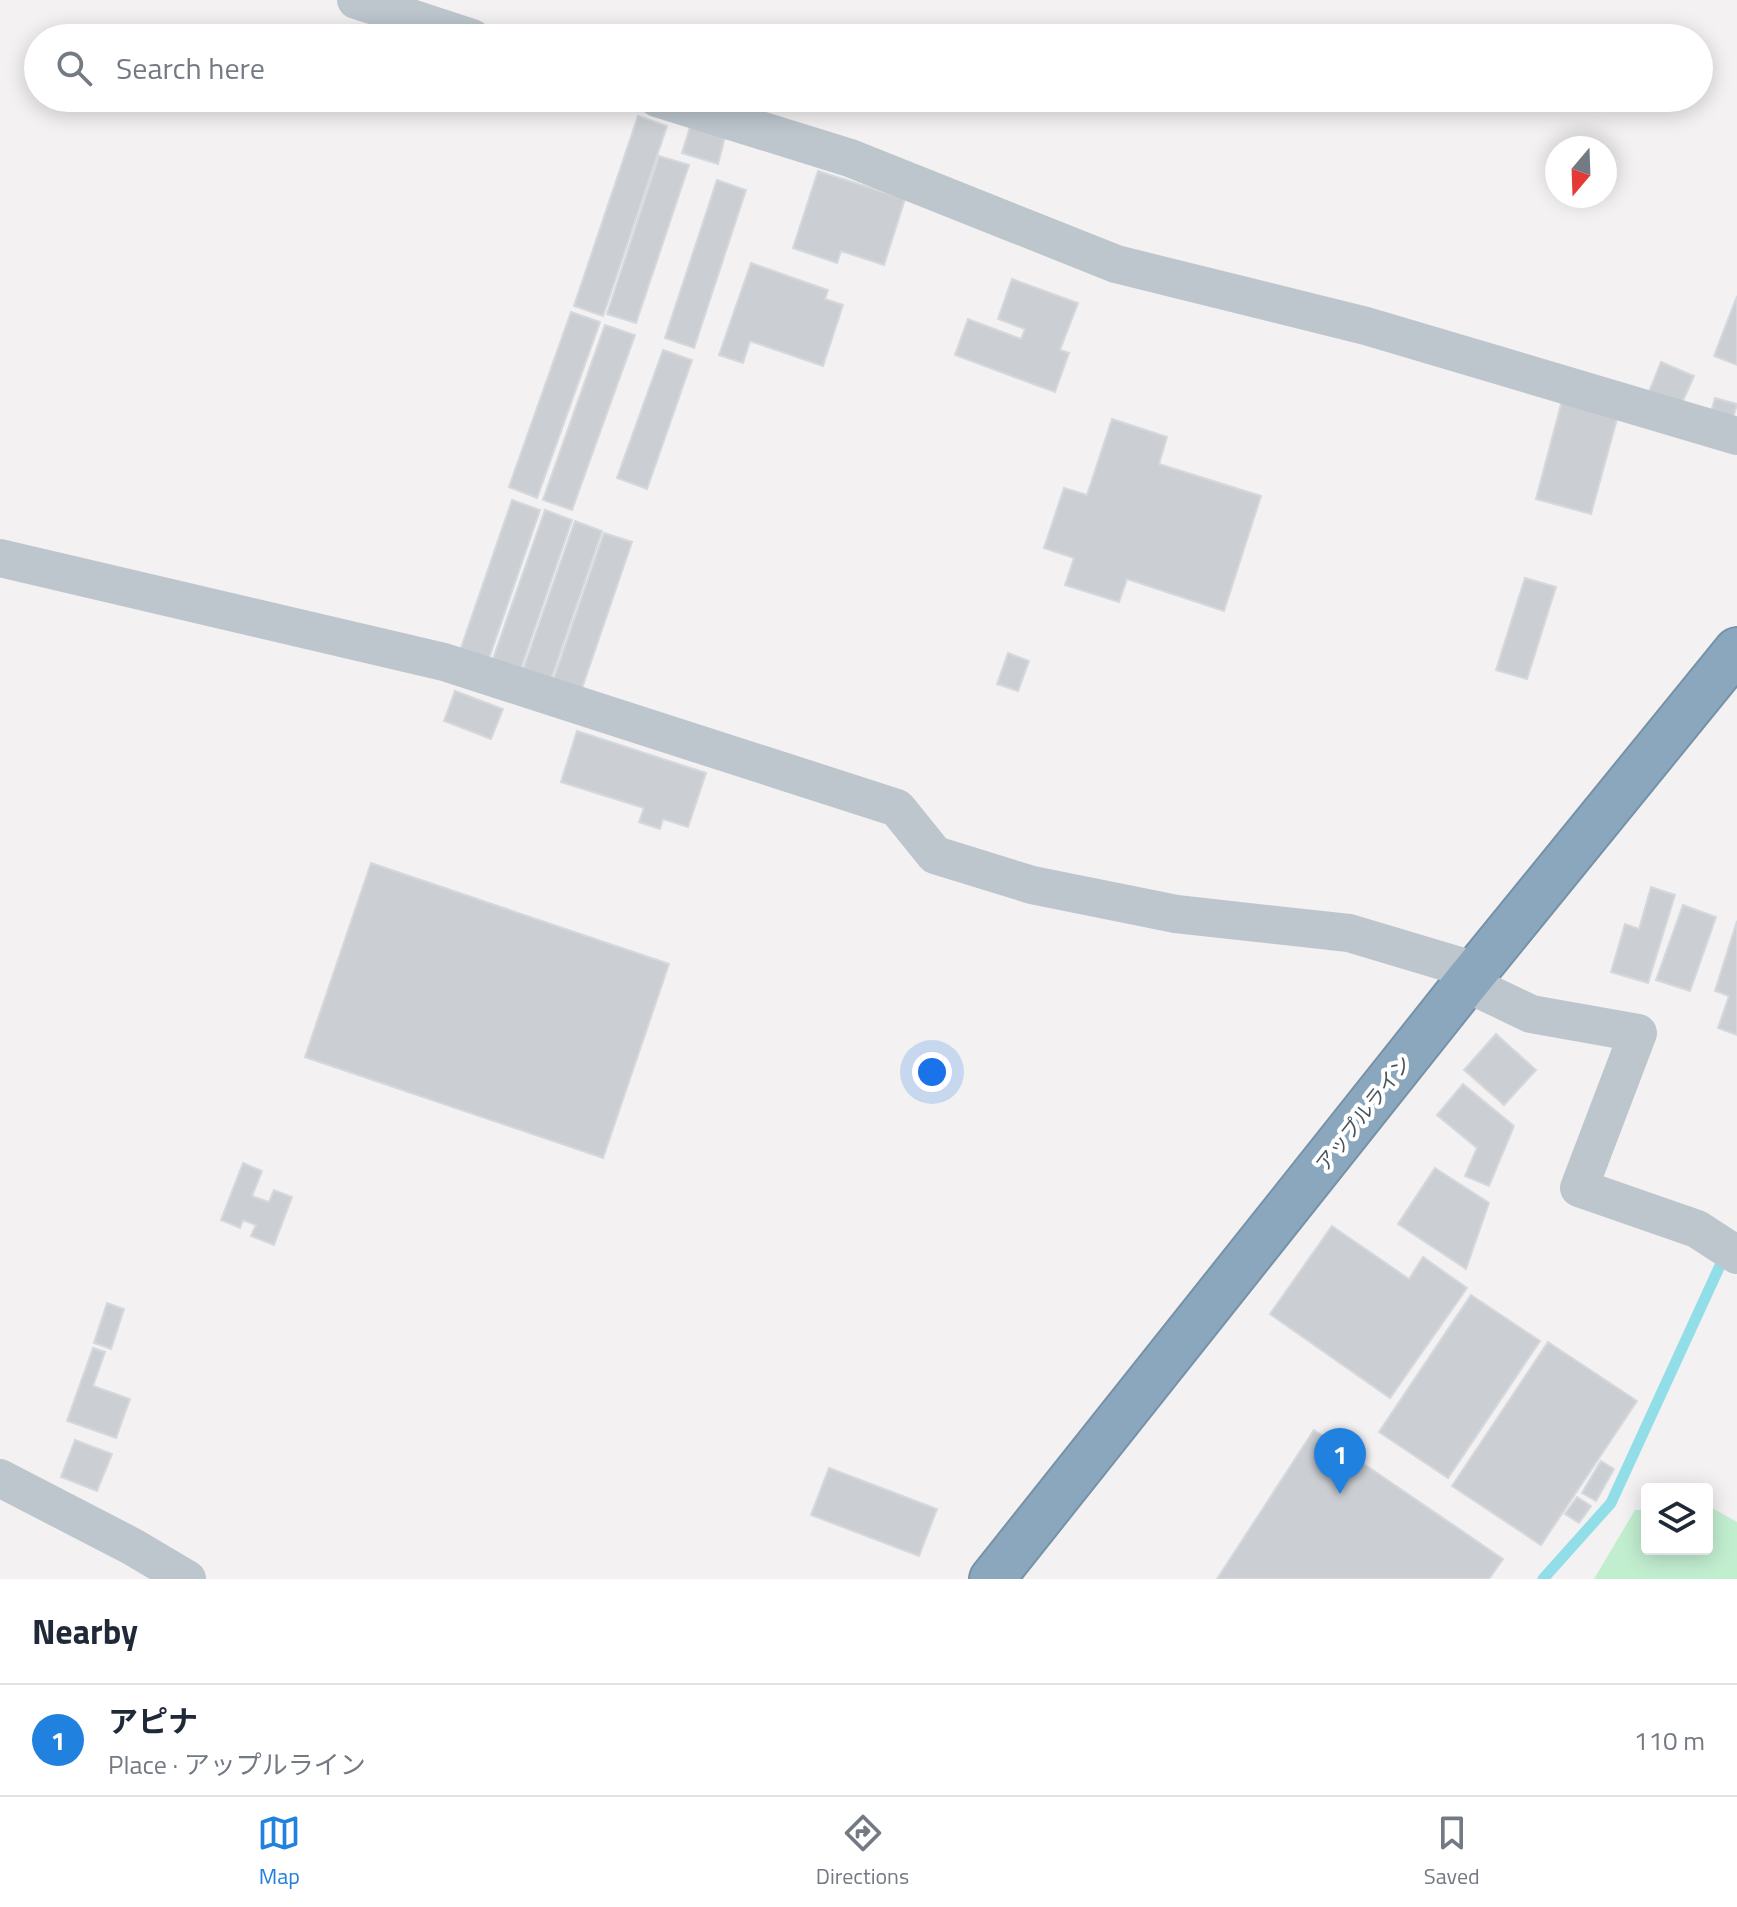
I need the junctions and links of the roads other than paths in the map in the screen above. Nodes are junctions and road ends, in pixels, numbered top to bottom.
1 (356, 0) edge
2 (429, 24) edge
3 (702, 112) edge
4 (1737, 436) edge
5 (0, 558) edge
6 (1737, 650) edge
7 (1471, 977) junction
8 (1737, 1255) edge
9 (0, 1478) edge
10 (187, 1579) edge
11 (992, 1579) edge

1 - 2 street
3 - 4 street
5 - 7 street
6 - 7 highway, アップルライン
7 - 8 street
7 - 11 highway, アップルライン
9 - 10 street

